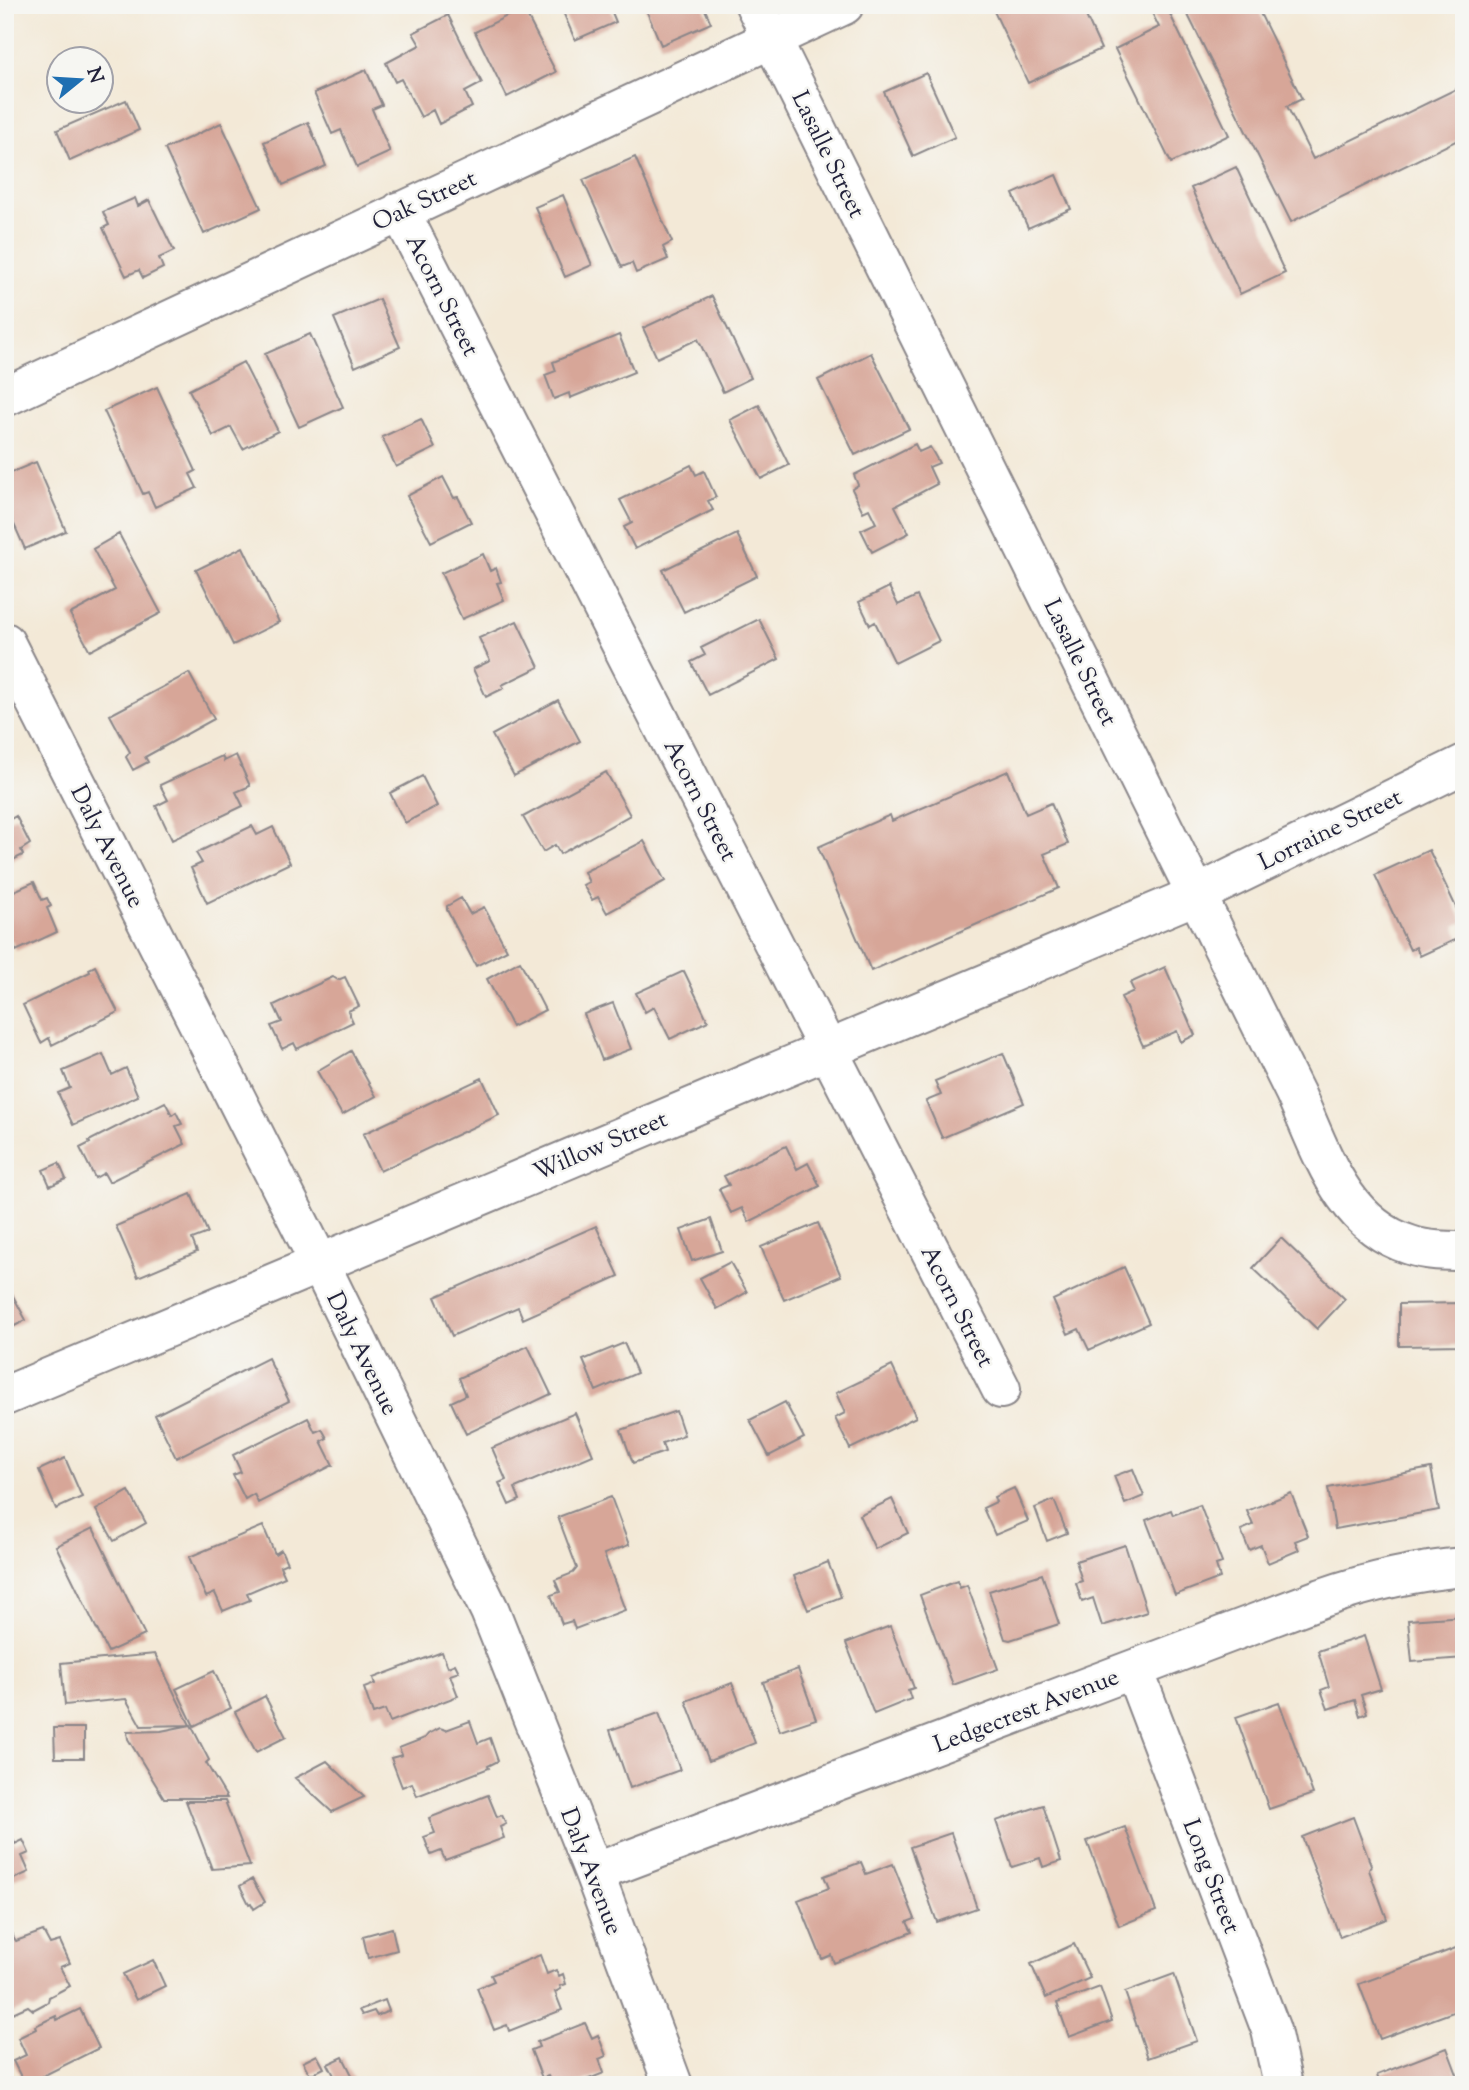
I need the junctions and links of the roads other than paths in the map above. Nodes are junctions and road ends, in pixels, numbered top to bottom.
1 (844, 5) edge
2 (763, 22) edge
3 (400, 211) junction
4 (5, 397) edge
5 (5, 642) edge
6 (1464, 764) edge
7 (1196, 895) junction
8 (827, 1049) junction
9 (1464, 1251) edge
10 (320, 1265) junction
11 (1001, 1390) dead end
12 (5, 1396) edge
13 (1464, 1567) edge
14 (1134, 1670) junction
15 (594, 1873) junction
16 (673, 2085) edge
17 (1283, 2085) edge

1 - 2 street, Oak Street
2 - 3 street, Oak Street
2 - 7 street, Lasalle Street
3 - 4 street, Oak Street
3 - 8 street, Acorn Street
5 - 10 street, Daly Avenue
6 - 7 street, Lorraine Street
7 - 8 street, Willow Street
7 - 9 street, Lasalle Street
8 - 10 street, Willow Street
8 - 11 street, Acorn Street
10 - 12 street, Willow Street
10 - 15 street, Daly Avenue
13 - 14 street, Ledgecrest Avenue
14 - 15 street, Ledgecrest Avenue
14 - 17 street, Long Street
15 - 16 street, Daly Avenue

